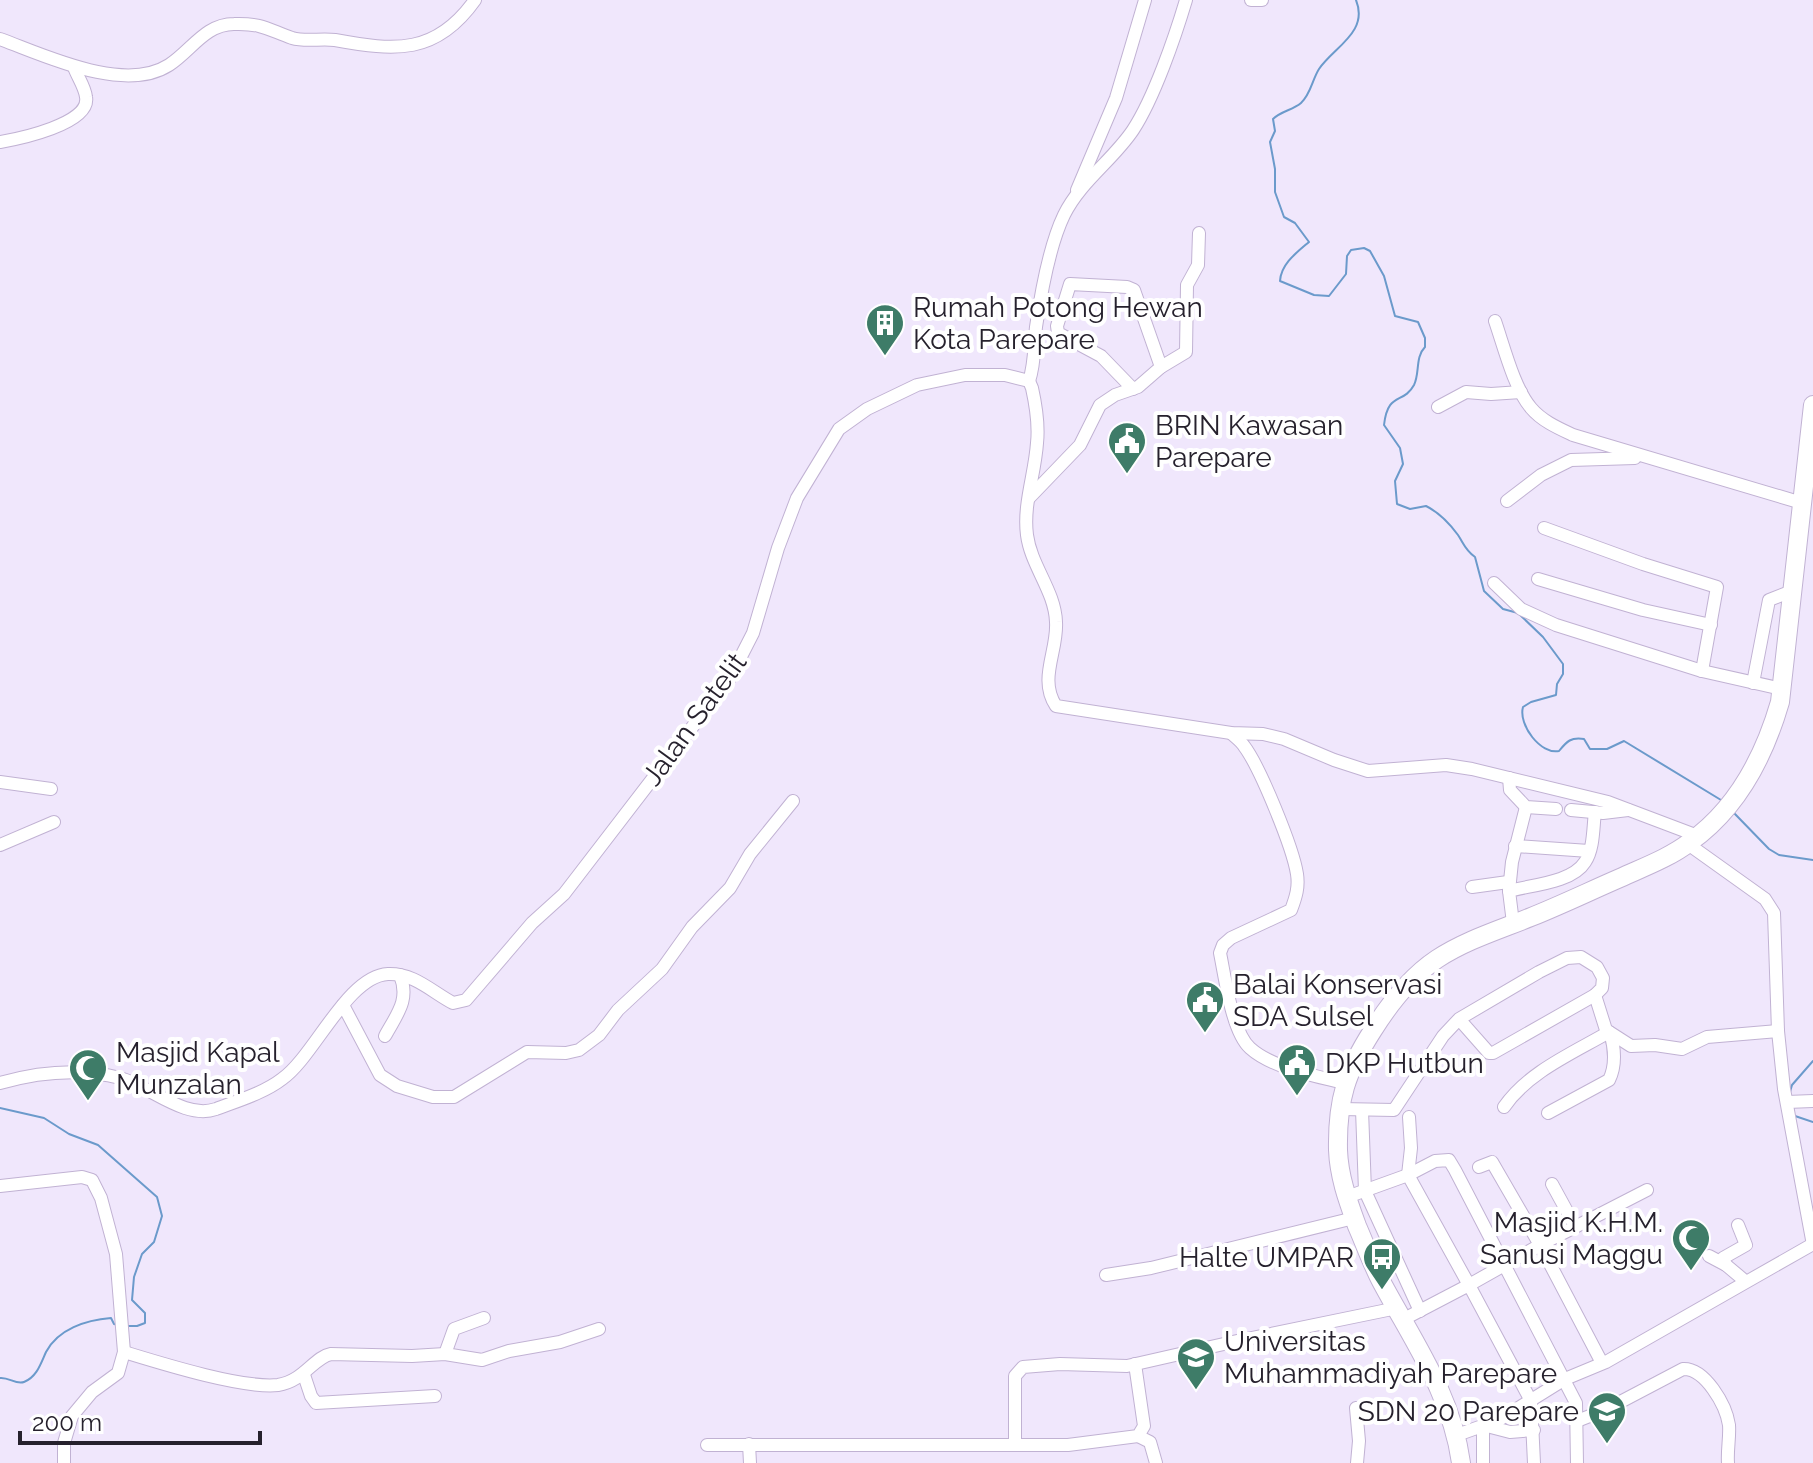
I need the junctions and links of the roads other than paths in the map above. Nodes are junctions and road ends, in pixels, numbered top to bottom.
1 (475, 0) edge
2 (1145, 0) edge
3 (1186, 0) edge
4 (1251, 0) edge
5 (1262, 0) edge
6 (0, 39) edge
7 (74, 67) junction
8 (0, 142) edge
9 (1076, 193) junction
10 (1199, 233) dead end
11 (1495, 321) dead end
12 (1161, 367) junction
13 (1029, 381) junction
14 (1133, 389) junction
15 (1521, 392) junction
16 (1813, 405) edge
17 (1438, 407) dead end
18 (1646, 458) junction
19 (1029, 498) junction
20 (1507, 501) dead end
21 (1802, 503) junction
22 (1544, 528) dead end
23 (1538, 579) dead end
24 (1494, 583) dead end
25 (1792, 591) junction
26 (1711, 625) junction
27 (1702, 671) junction
28 (1753, 683) junction
29 (1782, 689) junction
30 (1231, 733) junction
31 (1509, 778) junction
32 (0, 782) edge
33 (51, 789) dead end
34 (793, 801) dead end
35 (1526, 807) junction
36 (1556, 809) dead end
37 (1630, 809) junction
38 (1571, 810) dead end
39 (1595, 812) junction
40 (54, 822) dead end
41 (1693, 840) junction
42 (0, 845) edge
43 (1515, 846) junction
44 (1589, 851) junction
45 (1508, 886) junction
46 (1472, 887) dead end
47 (1513, 923) junction
48 (400, 975) junction
49 (1595, 995) junction
50 (343, 1005) junction
51 (1459, 1019) junction
52 (1778, 1031) junction
53 (1609, 1033) junction
54 (385, 1036) dead end
55 (0, 1083) edge
56 (1344, 1083) junction
57 (1813, 1101) edge
58 (1787, 1102) junction
59 (1504, 1107) dead end
60 (1341, 1109) junction
61 (1362, 1110) junction
62 (1548, 1113) dead end
63 (1409, 1117) dead end
64 (1479, 1167) dead end
65 (1408, 1175) junction
66 (1552, 1184) dead end
67 (0, 1186) edge
68 (1647, 1190) dead end
69 (1365, 1191) junction
70 (1347, 1197) junction
71 (1354, 1218) junction
72 (1738, 1225) dead end
73 (1575, 1226) junction
74 (1540, 1245) junction
75 (1813, 1245) edge
76 (1709, 1256) dead end
77 (1506, 1264) junction
78 (1726, 1265) junction
79 (1106, 1275) dead end
80 (1745, 1281) junction
81 (1469, 1285) junction
82 (1407, 1313) junction
83 (484, 1318) dead end
84 (599, 1329) dead end
85 (124, 1352) junction
86 (445, 1354) junction
87 (153, 1360) junction
88 (1602, 1363) junction
89 (1135, 1364) junction
90 (119, 1371) junction
91 (304, 1375) junction
92 (1565, 1379) junction
93 (435, 1396) dead end
94 (1531, 1401) junction
95 (1356, 1408) dead end
96 (1577, 1421) junction
97 (1483, 1425) junction
98 (1534, 1430) junction
99 (1457, 1435) junction
100 (1138, 1436) junction
101 (749, 1444) junction
102 (1015, 1444) junction
103 (707, 1445) dead end
104 (64, 1463) edge
105 (750, 1463) edge
106 (1156, 1463) edge
107 (1357, 1463) edge
108 (1461, 1463) edge
109 (1483, 1463) edge
110 (1534, 1463) edge
111 (1577, 1463) edge
112 (1728, 1463) edge

1 - 7 street
2 - 9 street
3 - 9 street
4 - 5 street
6 - 7 street
7 - 8 street
9 - 13 street
10 - 12 street
11 - 15 street
12 - 14 street
12 - 14 street
13 - 19 street
13 - 48 street, Jalan Satelit
14 - 19 street
15 - 17 street
15 - 18 street
16 - 21 highway
18 - 20 street
18 - 21 street
19 - 30 street
21 - 25 highway
22 - 26 street
23 - 26 street
24 - 27 street
25 - 28 street
25 - 29 highway
26 - 27 street
27 - 28 street
28 - 29 street
29 - 41 highway
30 - 31 street
30 - 56 street
31 - 35 street
31 - 37 street
32 - 33 street
34 - 50 street
35 - 36 street
35 - 43 street
37 - 39 street
37 - 41 street
38 - 39 street
39 - 44 street
40 - 42 street
41 - 47 highway
41 - 52 street
43 - 44 street
43 - 45 street
44 - 45 street
45 - 46 street
45 - 47 street
47 - 56 highway
48 - 50 street
48 - 54 street
49 - 51 street
49 - 51 street
49 - 53 street
50 - 55 street
51 - 61 street
52 - 53 street
52 - 58 street
53 - 59 street
53 - 62 street
56 - 60 highway
57 - 58 street
58 - 75 street
60 - 61 street
60 - 70 highway
61 - 69 street
63 - 65 street
64 - 74 street
65 - 69 street
65 - 77 street
65 - 81 street
66 - 73 street
67 - 85 street
68 - 73 street
69 - 70 street
69 - 82 street
70 - 71 highway
71 - 79 street
71 - 82 highway
72 - 78 street
73 - 74 street
74 - 77 street
74 - 88 street
75 - 80 street
76 - 78 street
77 - 81 street
77 - 92 street
78 - 80 street
80 - 88 street
81 - 82 street
81 - 94 street
82 - 89 street
82 - 99 highway
83 - 86 street
84 - 86 street
85 - 87 street
85 - 90 street
86 - 91 street
87 - 90 street
87 - 91 street
88 - 92 street
89 - 100 street
89 - 102 street
90 - 104 street
91 - 93 street
92 - 94 street
92 - 96 street
94 - 97 street
94 - 98 street
95 - 107 street
96 - 111 street
96 - 112 street
97 - 98 street
97 - 99 street
97 - 109 street
98 - 110 street
99 - 108 highway
100 - 102 street
100 - 106 street
101 - 102 street
101 - 103 street
101 - 105 street

